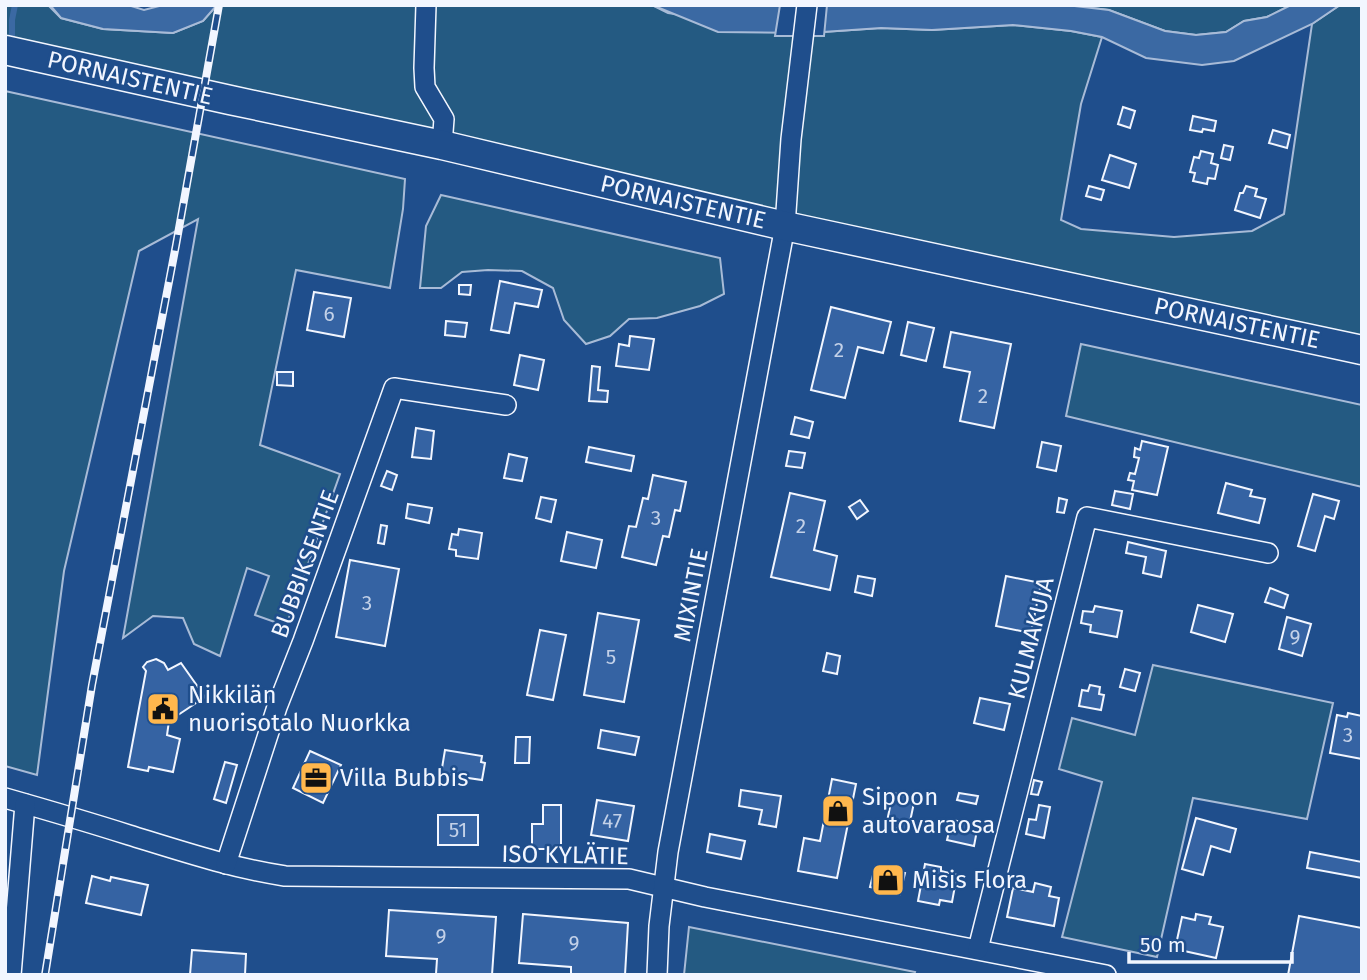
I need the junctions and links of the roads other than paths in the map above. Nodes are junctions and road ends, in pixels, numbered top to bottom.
1 (426, 5) edge
2 (807, 5) edge
3 (5, 50) edge
4 (442, 145) junction
5 (785, 226) junction
6 (1362, 349) edge
7 (506, 405) dead end
8 (1268, 553) dead end
9 (5, 798) edge
10 (25, 804) junction
11 (226, 864) junction
12 (664, 887) junction
13 (978, 949) junction
14 (11, 975) edge
15 (657, 975) edge
16 (1106, 975) edge

1 - 4 street
2 - 5 street, MIXINTIE
3 - 4 street, PORNAISTENTIE
4 - 5 street, PORNAISTENTIE
5 - 6 street, PORNAISTENTIE
5 - 12 street, MIXINTIE
7 - 11 street, BUBBIKSENTIE
8 - 13 street, KULMAKUJA
9 - 10 street, ISO KYLÄTIE
10 - 11 street, ISO KYLÄTIE
10 - 14 street
11 - 12 street, ISO KYLÄTIE
12 - 13 street, ISO KYLÄTIE
12 - 15 street, MIXINTIE
13 - 16 street, ISO KYLÄTIE

